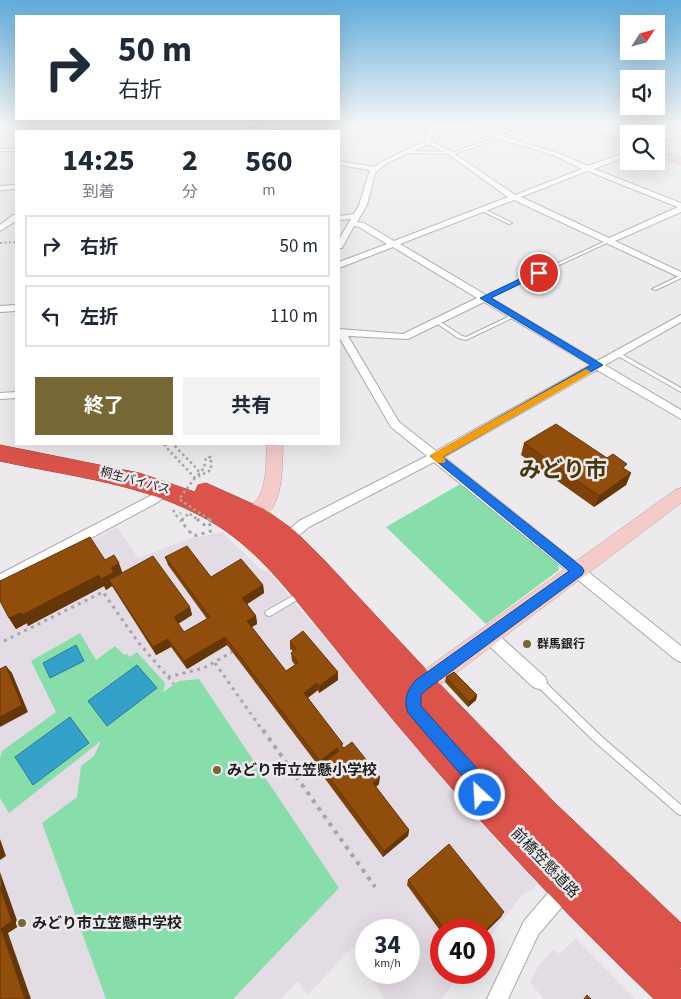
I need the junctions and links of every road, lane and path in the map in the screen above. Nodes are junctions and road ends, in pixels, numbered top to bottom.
1 (373, 171) edge
2 (475, 171) edge
3 (586, 171) edge
4 (590, 171) edge
5 (15, 187) edge
6 (0, 188) edge
7 (515, 198) junction
8 (681, 207) edge
9 (482, 210) junction
10 (15, 218) edge
11 (340, 218) edge
12 (356, 220) junction
13 (510, 223) dead end
14 (0, 229) edge
15 (609, 241) junction
16 (15, 242) edge
17 (0, 243) edge
18 (340, 244) edge
19 (393, 244) junction
20 (340, 265) edge
21 (681, 276) edge
22 (654, 289) dead end
23 (484, 298) junction
24 (15, 308) edge
25 (0, 309) edge
26 (514, 316) junction
27 (681, 318) edge
28 (437, 322) junction
29 (340, 333) edge
30 (618, 354) junction
31 (598, 365) junction
32 (681, 390) edge
33 (15, 395) edge
34 (0, 396) edge
35 (681, 415) edge
36 (166, 445) edge
37 (174, 445) edge
38 (275, 445) edge
39 (0, 453) edge
40 (436, 456) junction
41 (195, 478) junction
42 (167, 489) junction
43 (681, 494) edge
44 (220, 522) junction
45 (266, 532) junction
46 (578, 571) junction
47 (0, 581) edge
48 (305, 592) junction
49 (269, 613) dead end
50 (489, 636) junction
51 (4, 640) dead end
52 (232, 652) edge
53 (681, 655) edge
54 (363, 661) junction
55 (215, 663) junction
56 (168, 677) junction
57 (539, 682) joint
58 (174, 684) dead end
59 (421, 685) junction
60 (480, 795) junction
61 (681, 811) edge
62 (567, 886) junction
63 (375, 887) dead end
64 (681, 949) edge
65 (681, 997) edge
66 (497, 999) edge

1 - 12 street
2 - 7 street
3 - 7 street
4 - 8 street
5 - 6 street
7 - 9 street
7 - 15 street
8 - 15 street
9 - 13 lane
9 - 19 street
10 - 14 street
11 - 12 street
12 - 18 street
12 - 19 street
15 - 21 street
15 - 23 lane
16 - 17 path
19 - 20 street
19 - 23 street
21 - 22 lane
23 - 26 street
23 - 28 street
24 - 25 street
26 - 28 lane
26 - 31 street
27 - 30 street
28 - 29 street
29 - 40 street
30 - 31 street
30 - 32 lane
31 - 35 street
31 - 40 street
33 - 34 street
36 - 41 path
37 - 41 path
38 - 45 street
39 - 42 highway, 桐生バイパス
39 - 45 highway, 桐生バイパス
40 - 45 street
40 - 46 street
41 - 44 path, bridge
42 - 44 highway, 桐生バイパス
42 - 47 street
43 - 46 street
44 - 45 highway, 桐生バイパス
45 - 48 highway, 前橋笠懸道路
45 - 54 street
45 - 59 highway
46 - 50 street
46 - 53 street
48 - 49 lane
48 - 54 highway, 前橋笠懸道路
50 - 57 street
50 - 59 street
51 - 56 path
52 - 55 path
54 - 60 highway, 前橋笠懸道路
55 - 56 path
55 - 63 path
56 - 58 path
57 - 61 lane
59 - 60 street
59 - 64 highway
60 - 62 highway, 前橋笠懸道路
62 - 65 highway, 前橋笠懸道路
62 - 66 street

